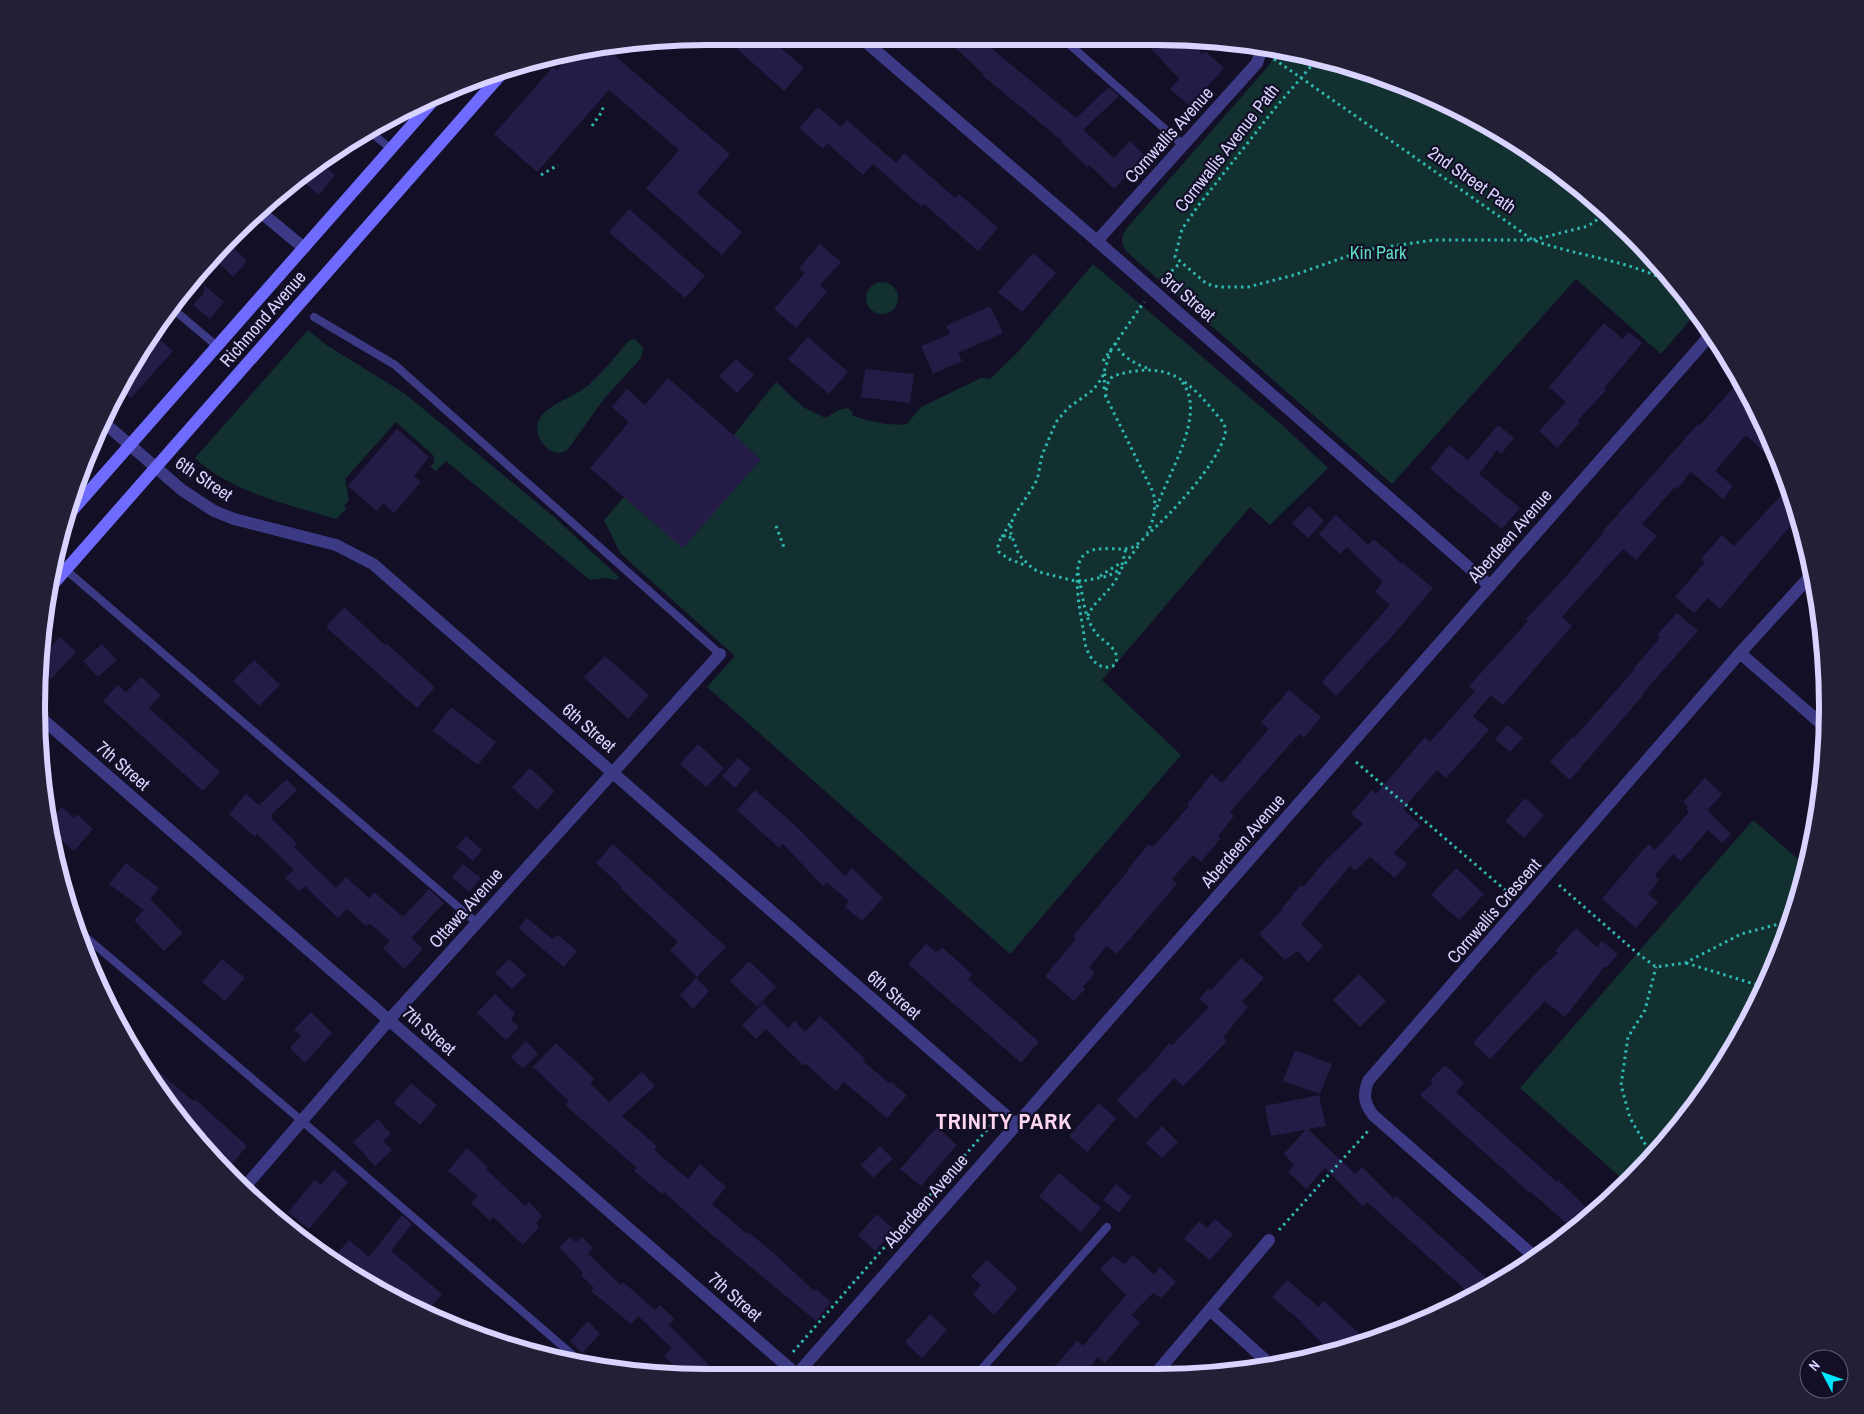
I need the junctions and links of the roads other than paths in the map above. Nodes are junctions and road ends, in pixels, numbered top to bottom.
1 (869, 45) edge
2 (1070, 45) edge
3 (1260, 54) edge
4 (497, 79) edge
5 (428, 107) edge
6 (375, 135) edge
7 (1183, 145) junction
8 (391, 149) junction
9 (264, 215) edge
10 (1097, 241) junction
11 (304, 248) junction
12 (176, 312) edge
13 (314, 318) dead end
14 (1706, 338) edge
15 (218, 346) junction
16 (108, 426) edge
17 (130, 445) junction
18 (156, 467) junction
19 (77, 505) edge
20 (66, 570) junction
21 (58, 579) edge
22 (1806, 580) edge
23 (1490, 586) junction
24 (1740, 653) junction
25 (720, 654) joint
26 (45, 722) edge
27 (1819, 722) edge
28 (612, 772) junction
29 (477, 923) junction
30 (87, 938) edge
31 (389, 1020) junction
32 (302, 1121) junction
33 (1017, 1125) junction
34 (248, 1183) edge
35 (1107, 1227) dead end
36 (1268, 1242) road end
37 (1530, 1253) edge
38 (1210, 1310) junction
39 (572, 1355) edge
40 (1265, 1359) edge
41 (791, 1369) edge
42 (802, 1369) edge
43 (982, 1369) edge
44 (1159, 1369) edge

1 - 10 street, 3rd Street
2 - 7 lane
3 - 7 street, Cornwallis Avenue
4 - 18 main road, Richmond Avenue
5 - 8 main road, Richmond Avenue
6 - 8 lane
7 - 10 street, Cornwallis Avenue
8 - 11 main road, Richmond Avenue
9 - 11 street
10 - 23 street, 3rd Street
11 - 15 main road, Richmond Avenue
12 - 15 lane
13 - 25 lane
14 - 23 street, Aberdeen Avenue
15 - 17 main road, Richmond Avenue
16 - 17 street, 6th Street
17 - 18 street, 6th Street
17 - 19 main road, Richmond Avenue
18 - 20 main road, Richmond Avenue
18 - 28 street, 6th Street
20 - 21 main road, Richmond Avenue
20 - 29 lane
22 - 24 street, Cornwallis Crescent
23 - 33 street, Aberdeen Avenue
24 - 27 street
24 - 37 street, Cornwallis Crescent
25 - 28 street, Ottawa Avenue
26 - 31 street, 7th Street
28 - 29 street, Ottawa Avenue
28 - 33 street, 6th Street
29 - 31 street, Ottawa Avenue
30 - 32 lane
31 - 32 street, Ottawa Avenue
31 - 41 street, 7th Street
32 - 34 street, Ottawa Avenue
32 - 39 lane
33 - 42 street, Aberdeen Avenue
35 - 43 lane
36 - 38 street
38 - 40 street
38 - 44 street

